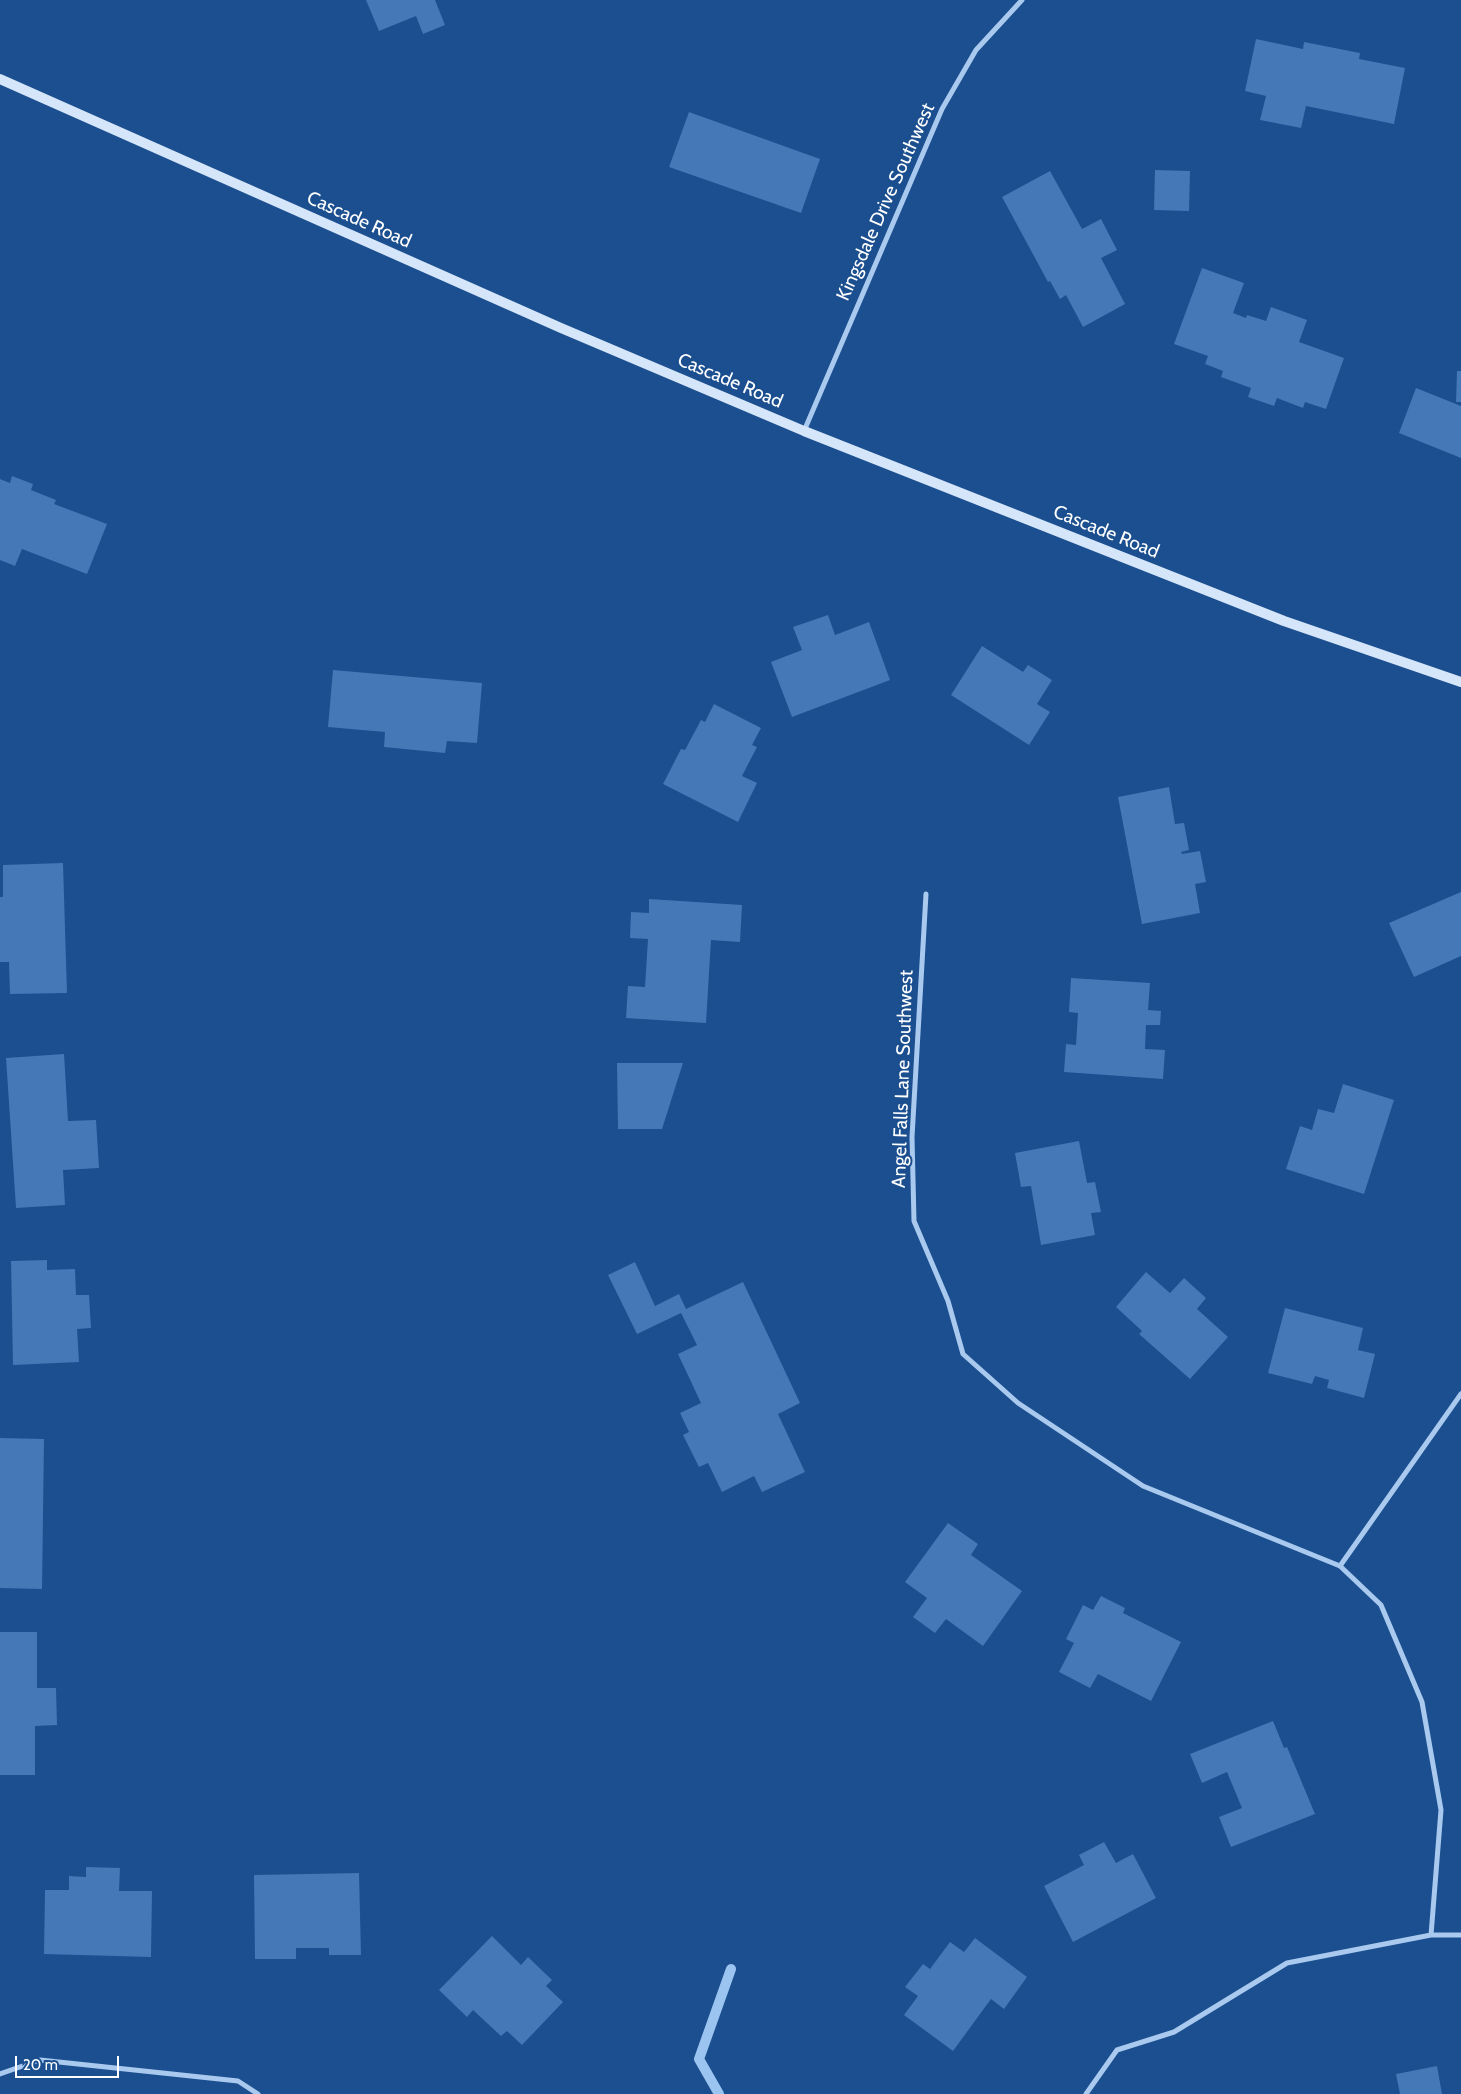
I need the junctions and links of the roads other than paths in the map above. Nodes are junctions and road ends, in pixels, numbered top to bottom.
1 (1022, 0) edge
2 (0, 79) edge
3 (804, 431) junction
4 (1461, 682) edge
5 (926, 894) dead end
6 (1461, 1394) edge
7 (1340, 1566) junction
8 (1431, 1935) junction
9 (1461, 1935) edge
10 (0, 2074) edge
11 (258, 2094) edge
12 (1086, 2094) edge

1 - 3 street, Kingsdale Drive Southwest
2 - 3 main road, Cascade Road
3 - 4 main road, Cascade Road
5 - 7 street, Angel Falls Lane Southwest
6 - 7 street
7 - 8 street, Angel Falls Lane Southwest
8 - 9 street
8 - 12 street
10 - 11 street

